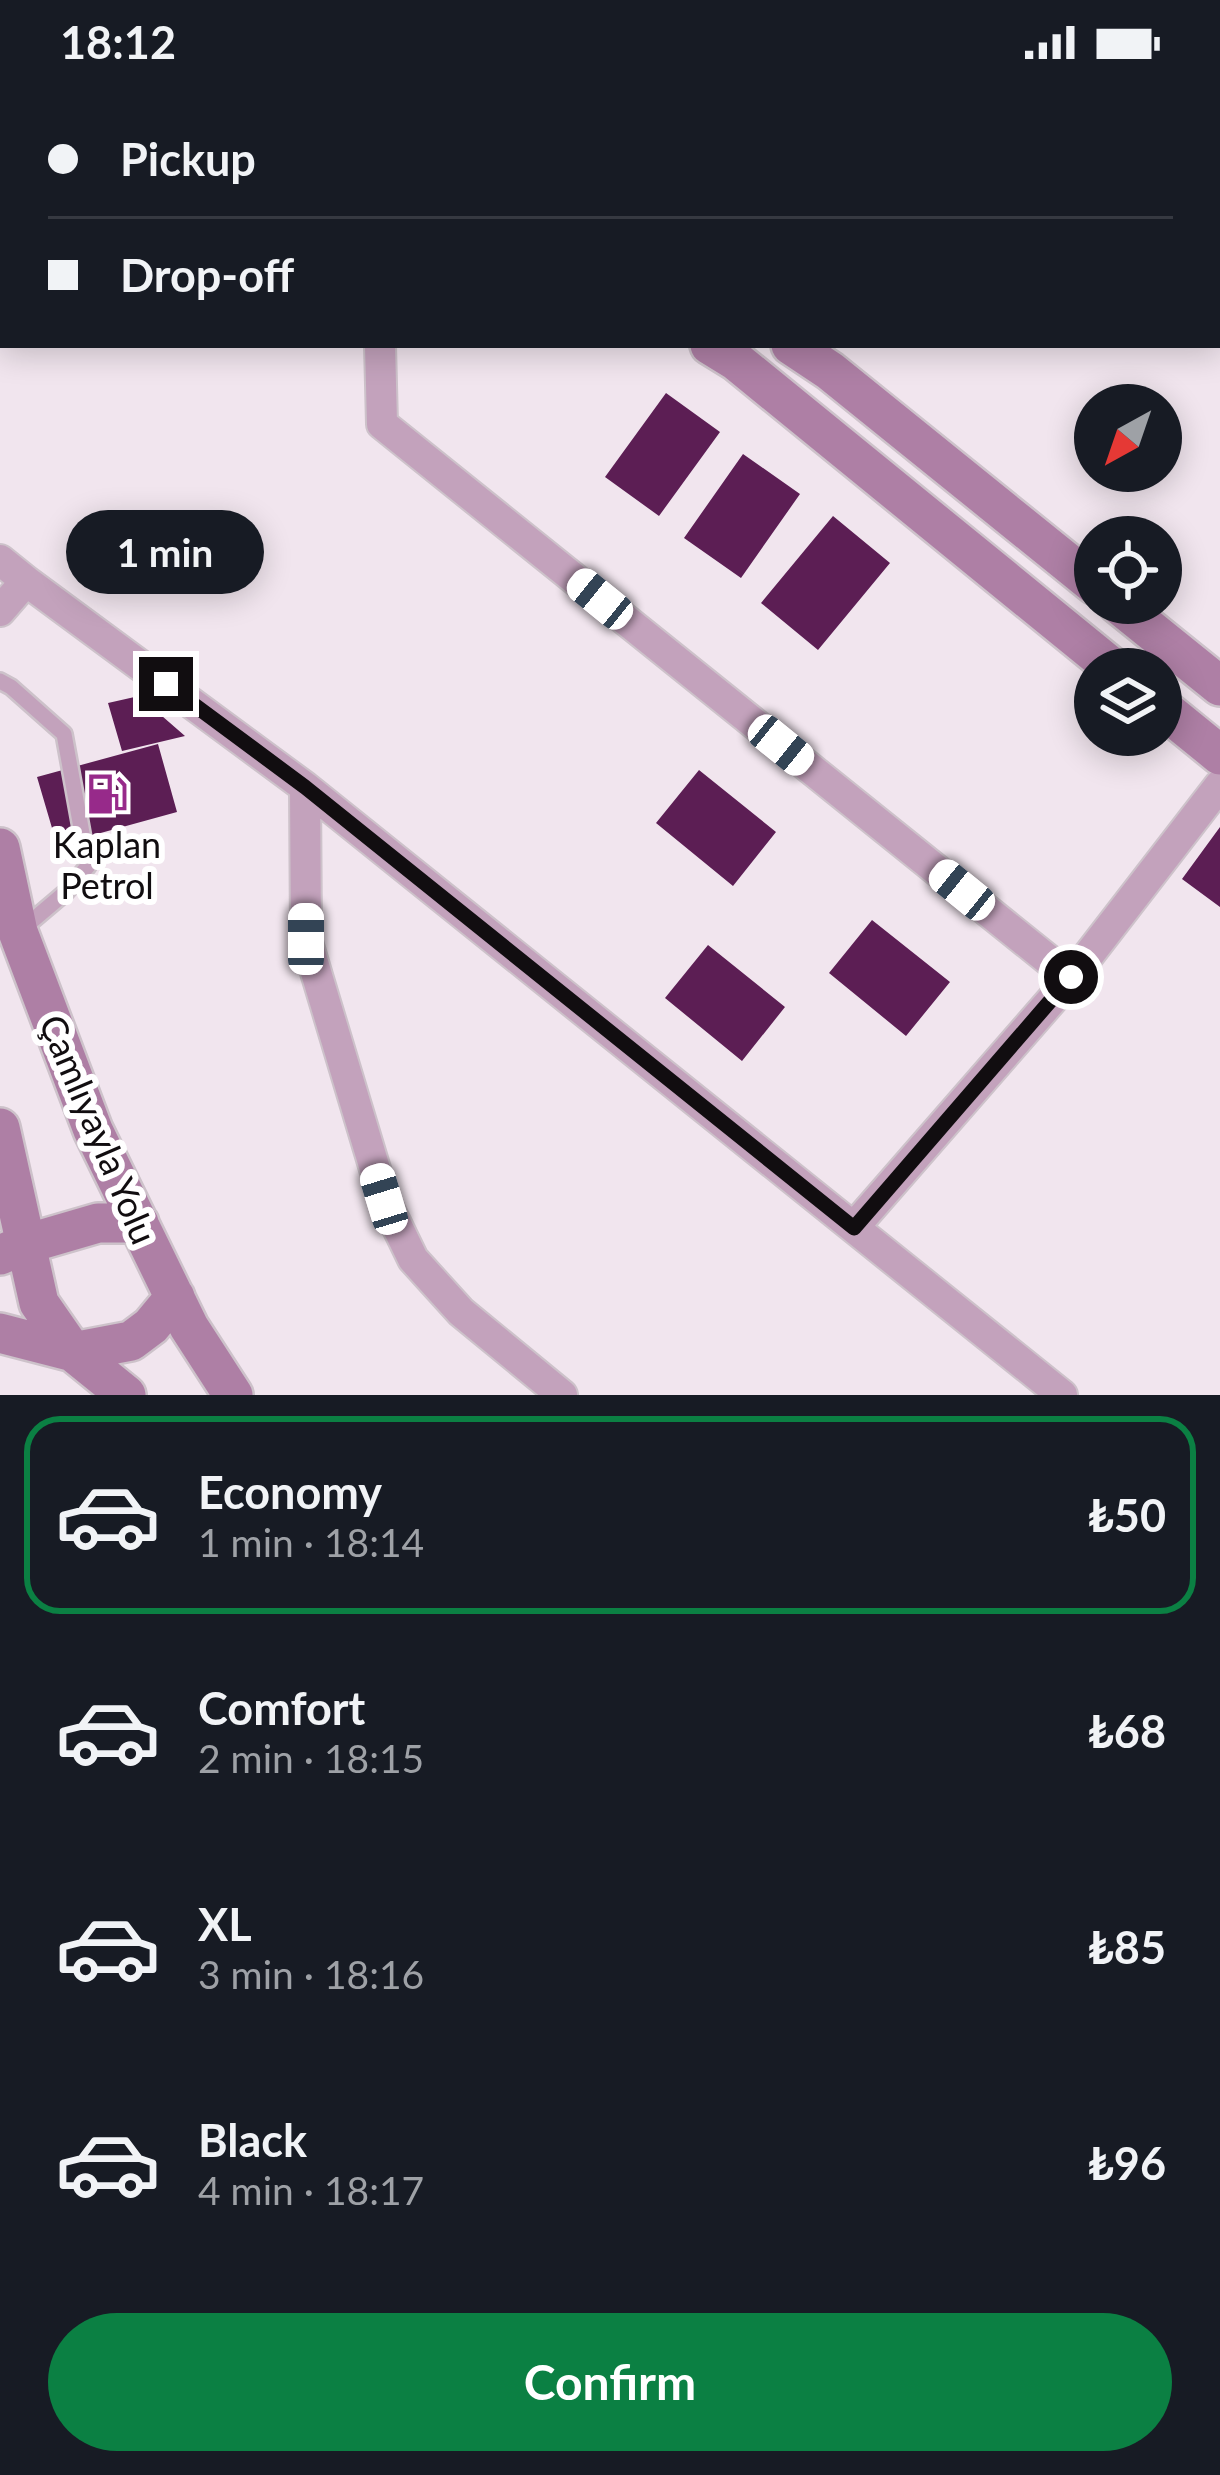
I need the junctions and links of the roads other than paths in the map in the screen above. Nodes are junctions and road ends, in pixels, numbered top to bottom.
1 (380, 348) edge
2 (715, 348) edge
3 (796, 348) edge
4 (0, 560) edge
5 (1074, 568) edge
6 (26, 581) junction
7 (0, 611) edge
8 (1144, 624) edge
9 (1088, 648) edge
10 (0, 680) edge
11 (1220, 686) edge
12 (1182, 724) edge
13 (1220, 755) edge
14 (1220, 785) edge
15 (305, 787) junction
16 (0, 848) edge
17 (9, 935) edge
18 (1071, 977) junction
19 (2, 1155) edge
20 (139, 1223) junction
21 (854, 1228) junction
22 (13, 1250) edge
23 (175, 1297) junction
24 (0, 1333) edge
25 (73, 1352) junction
26 (126, 1395) edge
27 (233, 1395) edge
28 (562, 1395) edge
29 (1062, 1395) edge

1 - 18 street
2 - 9 street
3 - 5 street
4 - 6 street
6 - 7 street
6 - 15 street
8 - 11 street
10 - 17 lane
12 - 13 street
14 - 18 street
15 - 21 street
15 - 28 street
16 - 17 street, Çamlıyayla Yolu
17 - 20 street, Çamlıyayla Yolu
18 - 21 street
19 - 22 street
20 - 22 street
20 - 23 street, Çamlıyayla Yolu
21 - 29 street
22 - 25 street
23 - 25 street
23 - 27 street, Çamlıyayla Yolu
24 - 25 street
25 - 26 street

